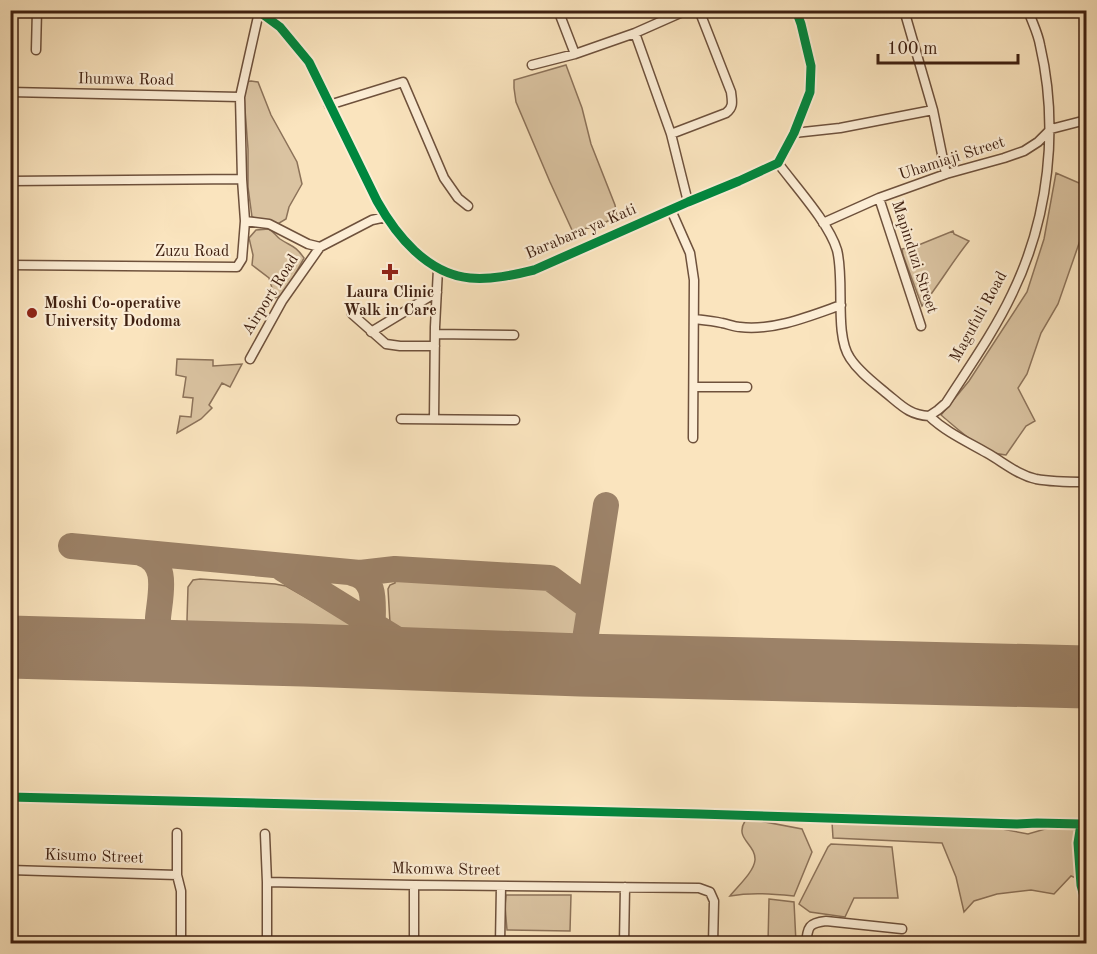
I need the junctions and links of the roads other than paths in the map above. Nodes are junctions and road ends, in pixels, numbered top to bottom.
1 (37, 10) edge
2 (558, 10) edge
3 (687, 10) edge
4 (699, 10) edge
5 (796, 10) edge
6 (904, 10) edge
7 (1028, 10) edge
8 (258, 11) edge
9 (635, 33) junction
10 (36, 50) dead end
11 (575, 54) junction
12 (532, 65) dead end
13 (10, 92) edge
14 (240, 97) junction
15 (330, 105) junction
16 (933, 110) junction
17 (1086, 120) edge
18 (1051, 129) junction
19 (794, 133) junction
20 (671, 134) junction
21 (778, 163) junction
22 (946, 174) junction
23 (242, 179) junction
24 (10, 181) edge
25 (879, 198) junction
26 (688, 202) junction
27 (468, 206) dead end
28 (671, 210) junction
29 (386, 216) junction
30 (245, 220) junction
31 (824, 223) junction
32 (320, 247) junction
33 (10, 265) edge
34 (438, 269) junction
35 (436, 292) junction
36 (841, 305) junction
37 (352, 314) dead end
38 (694, 319) junction
39 (921, 326) dead end
40 (371, 332) junction
41 (435, 334) junction
42 (514, 335) dead end
43 (435, 346) junction
44 (250, 359) dead end
45 (694, 387) junction
46 (747, 387) dead end
47 (929, 416) junction
48 (401, 419) dead end
49 (434, 419) junction
50 (515, 420) dead end
51 (693, 438) dead end
52 (1086, 482) edge
53 (10, 797) edge
54 (177, 833) dead end
55 (265, 834) dead end
56 (10, 870) edge
57 (177, 875) junction
58 (267, 882) junction
59 (414, 885) junction
60 (501, 886) junction
61 (625, 887) junction
62 (1086, 904) edge
63 (902, 929) dead end
64 (181, 944) edge
65 (267, 944) edge
66 (414, 944) edge
67 (500, 944) edge
68 (624, 944) edge
69 (713, 944) edge
70 (806, 944) edge

1 - 10 street
2 - 11 street
3 - 9 street
4 - 20 street
5 - 19 street
6 - 16 street
7 - 18 street, Magufuli Road
8 - 14 street, Zuzu Road
8 - 15 street, Barabara ya Kati
9 - 11 street
9 - 20 street
11 - 12 street
13 - 14 street, Ihumwa Road
14 - 23 street, Zuzu Road
15 - 27 street
15 - 29 street, Barabara ya Kati
16 - 19 street
16 - 22 street
17 - 18 street, Uhamiaji Street
18 - 22 street, Uhamiaji Street
18 - 47 street, Magufuli Road
19 - 21 street
20 - 26 street
21 - 26 street, Barabara ya Kati
21 - 31 street
22 - 25 street, Uhamiaji Street
23 - 24 street
23 - 30 street, Zuzu Road
25 - 31 street, Uhamiaji Street
25 - 39 street, Mapinduzi Street
26 - 28 street, Barabara ya Kati
28 - 34 street, Barabara ya Kati
28 - 38 street
29 - 32 street
29 - 34 street, Barabara ya Kati
30 - 32 street
30 - 33 street, Zuzu Road
31 - 36 street
32 - 44 street, Airport Road
34 - 35 street
35 - 40 street
35 - 41 street
36 - 38 street
36 - 47 street
37 - 40 street
38 - 45 street
40 - 43 street
41 - 42 street
41 - 43 street
43 - 49 street
45 - 46 street
45 - 51 street
47 - 52 street
48 - 49 street
49 - 50 street
53 - 62 street
54 - 57 street
55 - 58 street
56 - 57 street, Kisumo Street
57 - 64 street
58 - 59 street, Mkomwa Street
58 - 65 street
59 - 60 street, Mkomwa Street
59 - 66 street
60 - 61 street, Mkomwa Street
60 - 67 street
61 - 68 street
61 - 69 street, Mkomwa Street
63 - 70 street

